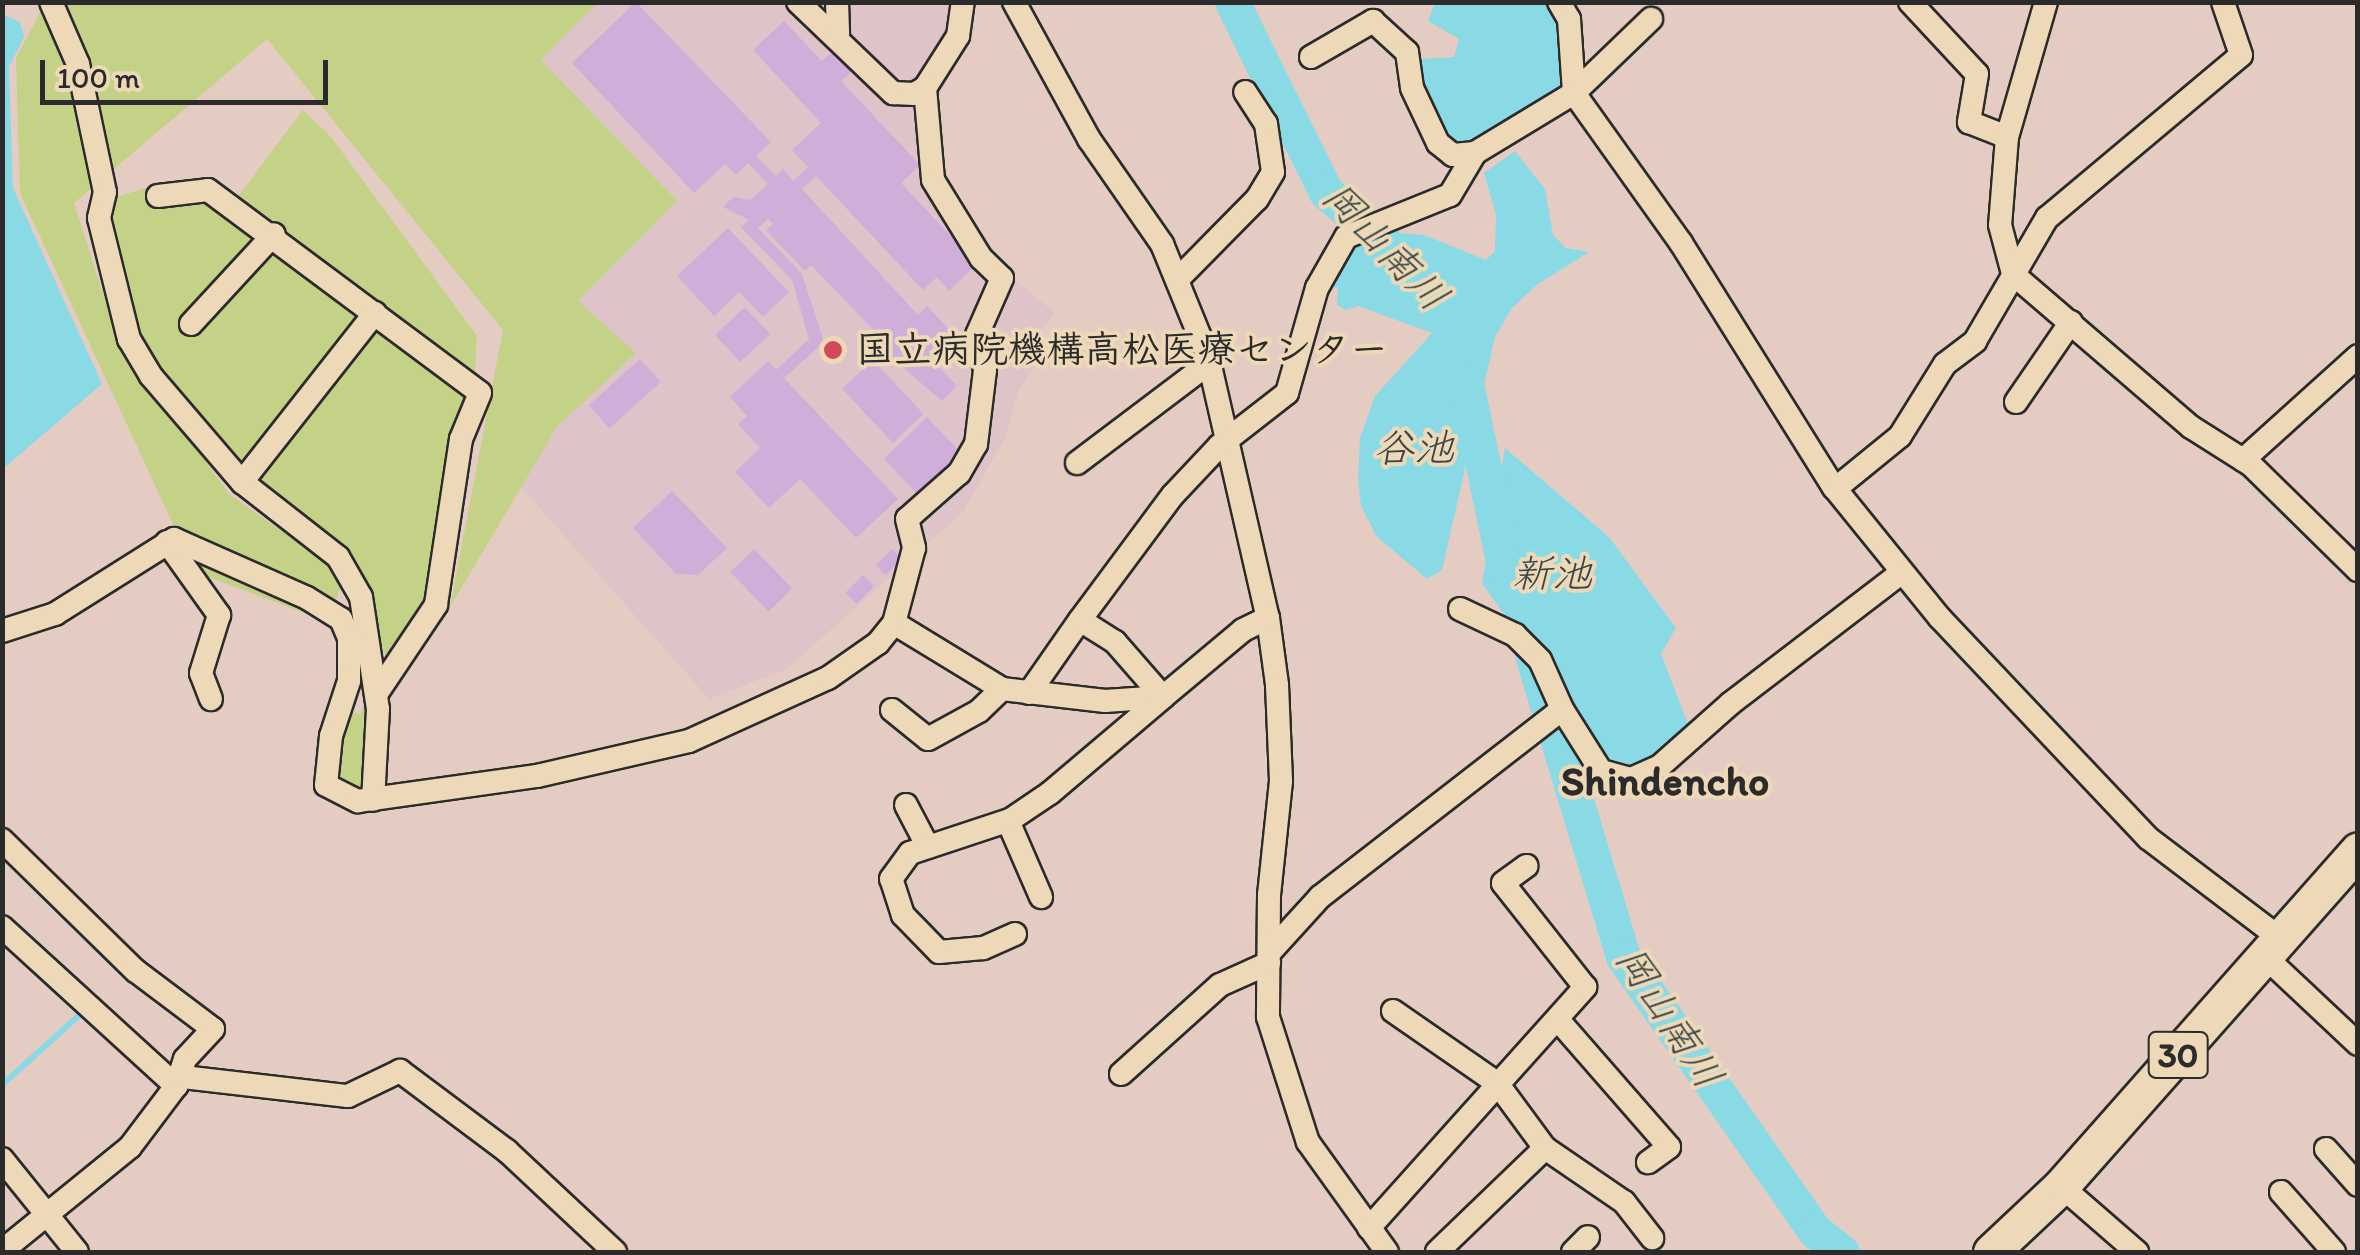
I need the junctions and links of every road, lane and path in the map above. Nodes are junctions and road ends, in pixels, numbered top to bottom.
1 (51, 2) edge
2 (798, 2) edge
3 (837, 2) edge
4 (963, 2) edge
5 (1014, 2) edge
6 (1559, 2) edge
7 (1910, 2) edge
8 (2046, 2) edge
9 (2223, 2) edge
10 (1651, 19) dead end
11 (838, 34) junction
12 (1311, 57) dead end
13 (925, 88) junction
14 (1245, 92) dead end
15 (1574, 93) junction
16 (2007, 137) junction
17 (1474, 153) junction
18 (158, 196) dead end
19 (274, 234) junction
20 (2012, 274) junction
21 (1177, 280) junction
22 (375, 313) junction
23 (2071, 322) junction
24 (191, 324) dead end
25 (2358, 356) edge
26 (1209, 363) junction
27 (2016, 402) dead end
28 (1228, 442) junction
29 (2243, 460) junction
30 (1077, 463) dead end
31 (242, 482) junction
32 (1835, 489) junction
33 (167, 542) junction
34 (2358, 570) edge
35 (1901, 573) junction
36 (1460, 608) dead end
37 (1268, 618) junction
38 (1080, 620) junction
39 (894, 623) junction
40 (2, 631) edge
41 (1002, 689) junction
42 (377, 692) junction
43 (1029, 693) junction
44 (1163, 697) junction
45 (211, 699) dead end
46 (892, 710) dead end
47 (1562, 710) junction
48 (373, 800) junction
49 (906, 805) dead end
50 (1008, 820) junction
51 (2, 840) edge
52 (928, 847) junction
53 (2358, 850) edge
54 (1526, 866) dead end
55 (1041, 898) dead end
56 (2, 927) edge
57 (1014, 934) dead end
58 (2275, 946) junction
59 (1269, 958) junction
60 (1392, 1011) dead end
61 (1559, 1020) junction
62 (2358, 1044) edge
63 (1121, 1074) dead end
64 (179, 1082) junction
65 (1497, 1084) junction
66 (1545, 1148) junction
67 (2326, 1149) dead end
68 (2, 1159) edge
69 (1648, 1162) dead end
70 (2358, 1185) edge
71 (2061, 1186) junction
72 (2281, 1192) dead end
73 (50, 1218) junction
74 (1369, 1228) junction
75 (1652, 1238) dead end
76 (2000, 1250) edge
77 (2, 1251) edge
78 (77, 1252) edge
79 (616, 1252) edge
80 (1386, 1252) edge
81 (1437, 1252) edge
82 (2137, 1252) edge
83 (2334, 1252) edge

1 - 31 street
2 - 11 street
3 - 11 street
4 - 13 street
5 - 21 street
6 - 15 street
7 - 16 street
8 - 16 street
9 - 20 street
10 - 15 street
11 - 13 street
12 - 17 street
13 - 39 street
14 - 21 street
15 - 17 street
15 - 32 street
16 - 20 street
17 - 28 street
18 - 19 street
19 - 22 street
19 - 24 street
20 - 23 street
20 - 32 street
21 - 26 street
22 - 31 street
22 - 42 street
23 - 27 street
23 - 29 street
25 - 29 street
26 - 28 street
26 - 30 street
28 - 37 street
28 - 38 street
29 - 34 street
31 - 42 street
32 - 35 street
33 - 40 street
33 - 45 street
33 - 48 street
35 - 47 street
35 - 58 street
36 - 47 street
37 - 44 street
37 - 59 street
38 - 43 street
38 - 44 street
39 - 41 street
39 - 48 street
41 - 43 street
41 - 46 street
42 - 48 street
43 - 44 street
44 - 50 street
47 - 59 street
49 - 52 street
50 - 52 street
50 - 55 street
51 - 64 street
52 - 57 street
53 - 58 main road, 30
54 - 61 street
56 - 64 street
58 - 62 street
58 - 71 main road, 30
59 - 63 street
59 - 74 street
60 - 65 street
61 - 65 street
61 - 69 street
64 - 73 street
64 - 79 street
65 - 66 street
65 - 74 street
66 - 75 street
66 - 81 street
67 - 70 street
68 - 73 street
71 - 76 main road, 30
71 - 82 street
72 - 83 street
73 - 77 street
73 - 78 street
74 - 80 street

